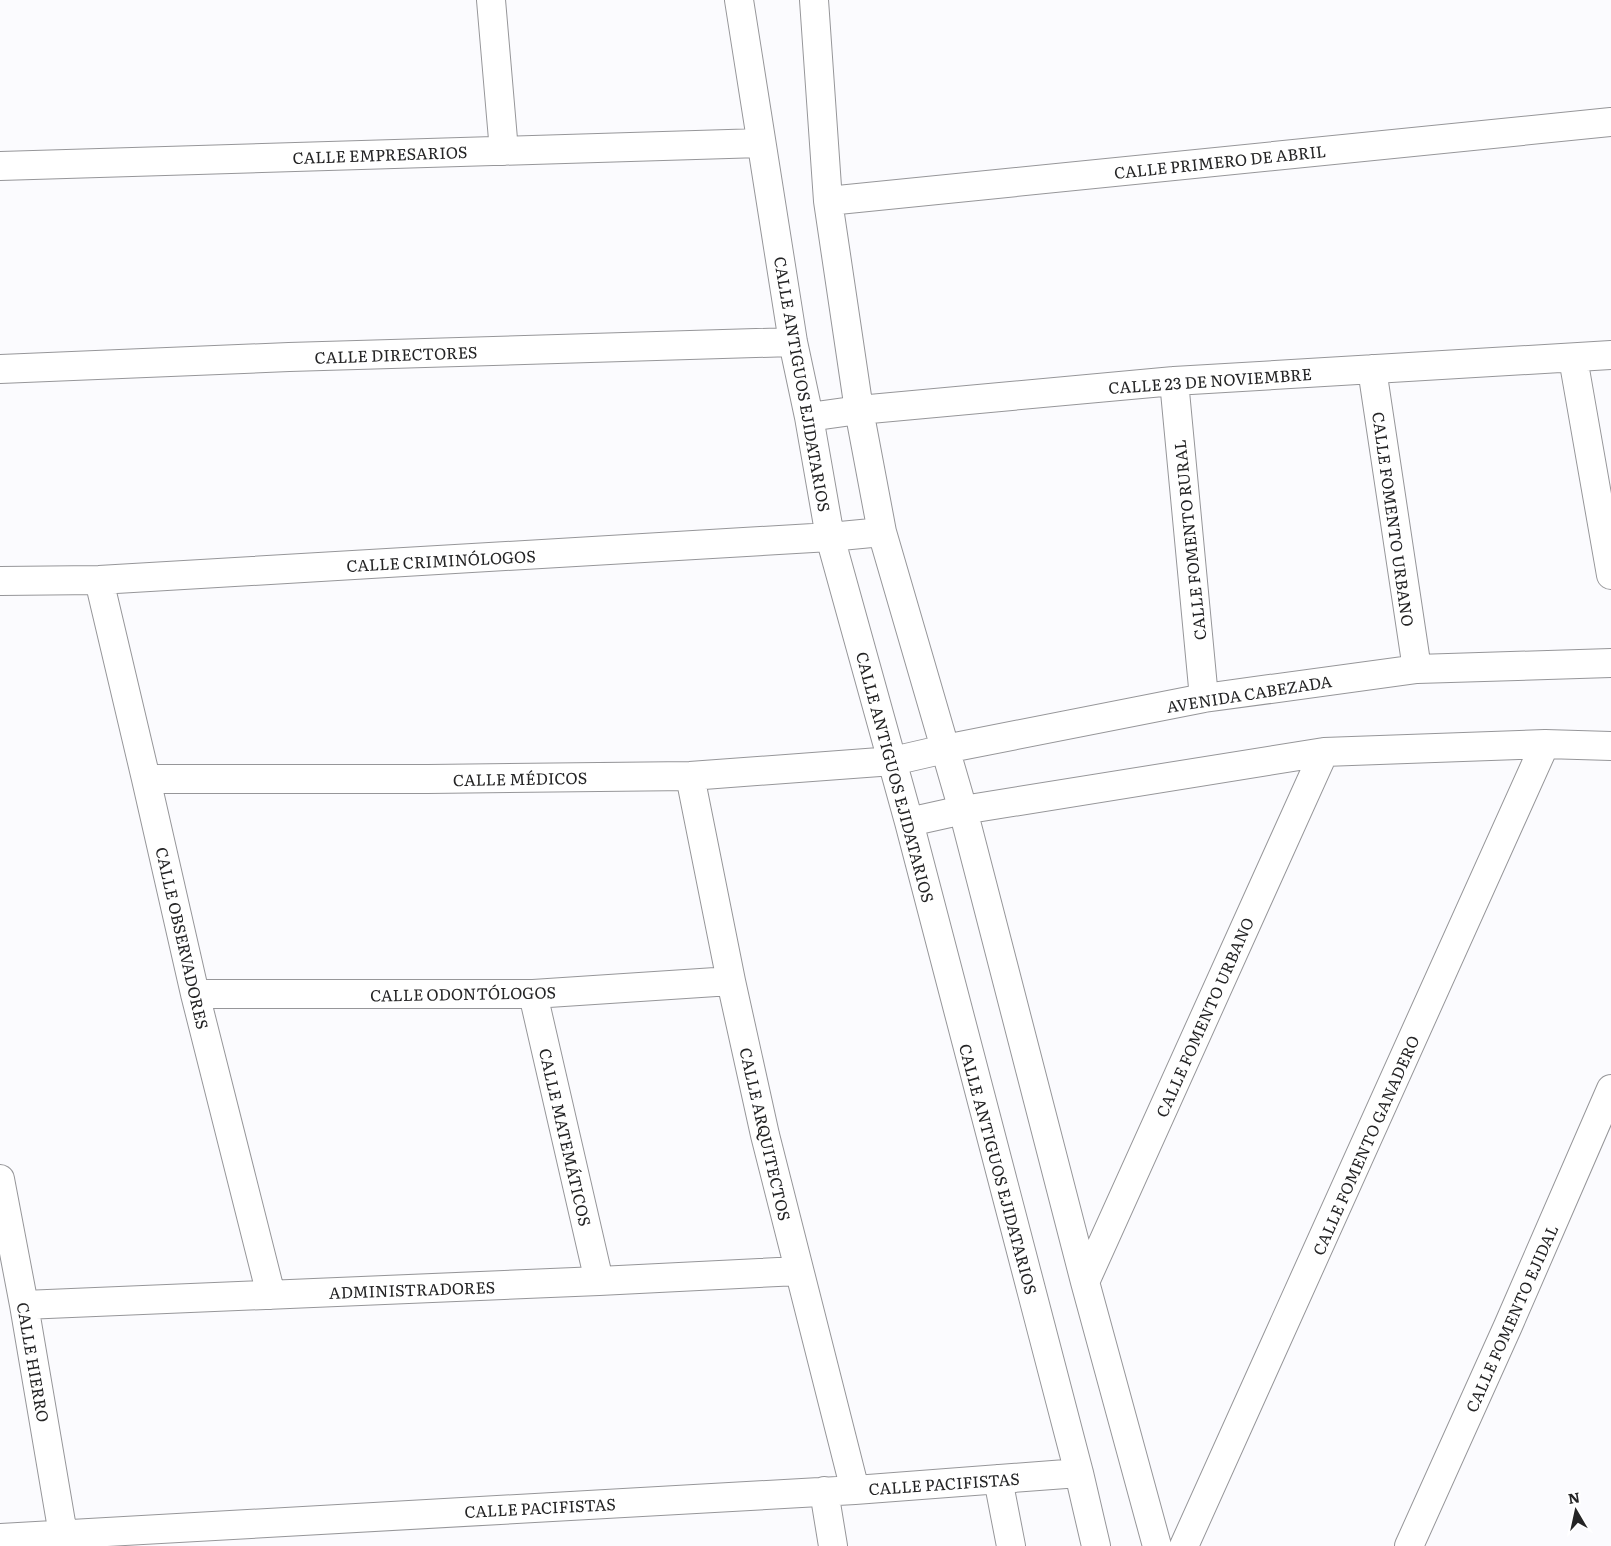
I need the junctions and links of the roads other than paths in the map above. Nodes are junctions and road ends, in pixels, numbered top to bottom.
1 (491, 0) edge
2 (739, 0) edge
3 (814, 0) edge
4 (1611, 122) edge
5 (761, 142) junction
6 (504, 151) junction
7 (0, 166) edge
8 (828, 201) junction
9 (793, 342) junction
10 (1611, 355) edge
11 (1573, 358) junction
12 (0, 369) edge
13 (1372, 369) junction
14 (1174, 382) junction
15 (859, 410) junction
16 (809, 417) junction
17 (882, 532) junction
18 (830, 537) junction
19 (1611, 575) edge
20 (99, 580) junction
21 (0, 581) edge
22 (1611, 663) edge
23 (1417, 669) junction
24 (1204, 698) junction
25 (1545, 744) junction
26 (1611, 746) edge
27 (945, 749) junction
28 (1324, 752) junction
29 (893, 761) junction
30 (690, 776) junction
31 (146, 779) junction
32 (963, 810) junction
33 (909, 822) junction
34 (731, 981) junction
35 (195, 994) junction
36 (532, 994) junction
37 (1611, 1088) edge
38 (0, 1179) edge
39 (799, 1271) junction
40 (598, 1281) junction
41 (1085, 1282) junction
42 (271, 1295) junction
43 (24, 1305) junction
44 (1079, 1473) junction
45 (998, 1479) junction
46 (855, 1490) junction
47 (824, 1491) junction
48 (0, 1538) edge
49 (64, 1540) edge
50 (833, 1546) edge
51 (1011, 1546) edge
52 (1096, 1546) edge
53 (1157, 1546) edge
54 (1184, 1546) edge
55 (1409, 1546) edge

1 - 6 street
2 - 5 street, CALLE ANTIGUOS EJIDATARIOS
3 - 8 street
4 - 8 street, CALLE PRIMERO DE ABRIL
5 - 6 street, CALLE EMPRESARIOS
5 - 9 street, CALLE ANTIGUOS EJIDATARIOS
6 - 7 street, CALLE EMPRESARIOS
8 - 15 street
9 - 12 street, CALLE DIRECTORES
9 - 16 street, CALLE ANTIGUOS EJIDATARIOS
10 - 11 street, CALLE 23 DE NOVIEMBRE
11 - 13 street, CALLE 23 DE NOVIEMBRE
11 - 19 street
13 - 14 street, CALLE 23 DE NOVIEMBRE
13 - 23 street, CALLE FOMENTO URBANO
14 - 15 street, CALLE 23 DE NOVIEMBRE
14 - 24 street, CALLE FOMENTO RURAL
15 - 16 street, CALLE 23 DE NOVIEMBRE
15 - 17 street
16 - 18 street, CALLE ANTIGUOS EJIDATARIOS
17 - 18 street, CALLE CRIMINÓLOGOS
17 - 27 street
18 - 20 street, CALLE CRIMINÓLOGOS
18 - 29 street, CALLE ANTIGUOS EJIDATARIOS
20 - 21 street, CALLE CRIMINÓLOGOS
20 - 31 street, CALLE OBSERVADORES
22 - 23 street, AVENIDA CABEZADA
23 - 24 street, AVENIDA CABEZADA
24 - 27 street, AVENIDA CABEZADA
25 - 26 street
25 - 28 street
25 - 54 street, CALLE FOMENTO GANADERO
27 - 29 street, AVENIDA CABEZADA
27 - 32 street
28 - 32 street
28 - 41 street, CALLE FOMENTO URBANO
29 - 30 street, CALLE MÉDICOS
29 - 33 street, CALLE ANTIGUOS EJIDATARIOS
30 - 31 street, CALLE MÉDICOS
30 - 34 street, CALLE ARQUITECTOS
31 - 35 street, CALLE OBSERVADORES
32 - 33 street
32 - 41 street
33 - 44 street, CALLE ANTIGUOS EJIDATARIOS
34 - 36 street, CALLE ODONTÓLOGOS
34 - 39 street, CALLE ARQUITECTOS
35 - 36 street, CALLE ODONTÓLOGOS
35 - 42 street, CALLE OBSERVADORES
36 - 40 street, CALLE MATEMÁTICOS
37 - 55 street, CALLE FOMENTO EJIDAL
38 - 43 street, CALLE HIERRO
39 - 40 street, ADMINISTRADORES
39 - 46 street, CALLE ARQUITECTOS
40 - 42 street, ADMINISTRADORES
41 - 53 street
42 - 43 street, ADMINISTRADORES
43 - 49 street, CALLE HIERRO
44 - 45 street, CALLE PACIFISTAS
44 - 52 street, CALLE ANTIGUOS EJIDATARIOS
45 - 46 street, CALLE PACIFISTAS
45 - 51 street
46 - 47 street, CALLE PACIFISTAS
47 - 49 street, CALLE PACIFISTAS
47 - 50 street
48 - 49 street, CALLE PACIFISTAS

